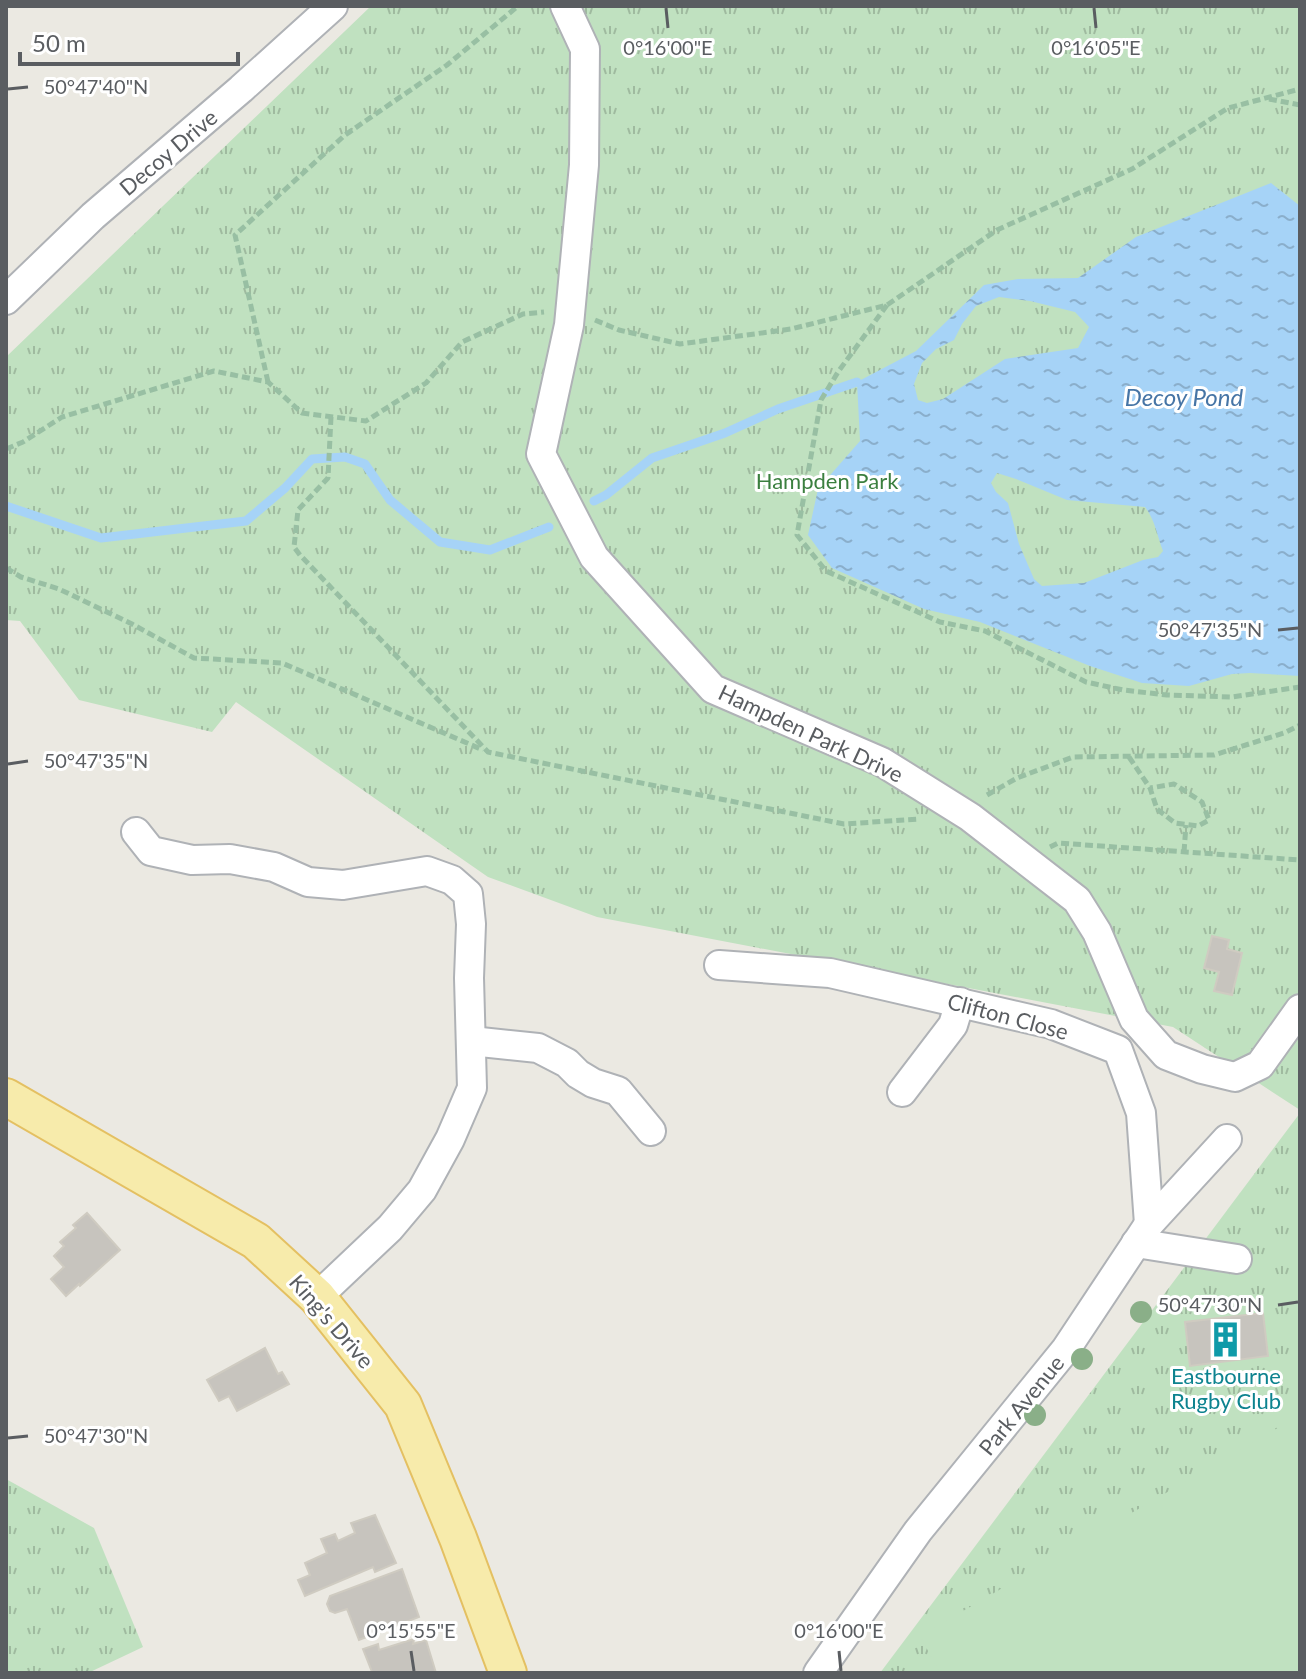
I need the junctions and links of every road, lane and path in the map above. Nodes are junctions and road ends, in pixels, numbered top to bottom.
1 (333, 6) edge
2 (518, 6) edge
3 (565, 6) edge
4 (1300, 89) edge
5 (1264, 99) junction
6 (1300, 105) edge
7 (6, 300) edge
8 (887, 305) junction
9 (571, 309) junction
10 (268, 382) junction
11 (331, 417) junction
12 (6, 449) edge
13 (6, 568) edge
14 (1300, 687) edge
15 (1300, 725) edge
16 (488, 752) junction
17 (1129, 756) junction
18 (1150, 788) junction
19 (970, 817) junction
20 (1186, 825) junction
21 (136, 832) dead end
22 (1058, 843) dead end
23 (1184, 852) junction
24 (1300, 860) edge
25 (719, 965) dead end
26 (960, 1002) junction
27 (1300, 1009) edge
28 (471, 1041) junction
29 (902, 1092) dead end
30 (6, 1097) edge
31 (651, 1131) dead end
32 (1227, 1139) dead end
33 (1143, 1234) junction
34 (1237, 1259) dead end
35 (317, 1297) junction
36 (508, 1673) edge
37 (818, 1673) edge

1 - 7 street, Decoy Drive
2 - 10 path
3 - 9 street, Hampden Park Drive
4 - 5 path
5 - 6 path
5 - 8 path
8 - 9 path
8 - 14 path
9 - 11 path
9 - 19 street, Hampden Park Drive
10 - 11 path
10 - 12 path
11 - 16 path
13 - 16 path
15 - 17 path
16 - 19 path
17 - 18 path
17 - 19 path
18 - 20 path
18 - 20 path
19 - 27 street, Hampden Park Drive
20 - 23 path
21 - 28 street
22 - 23 path
23 - 24 path
25 - 26 street, Clifton Close
26 - 29 street
26 - 33 street, Clifton Close
28 - 31 street
28 - 35 street
30 - 35 main road, King's Drive
32 - 33 street, Park Avenue
33 - 34 street
33 - 37 street, Park Avenue
35 - 36 main road, King's Drive

